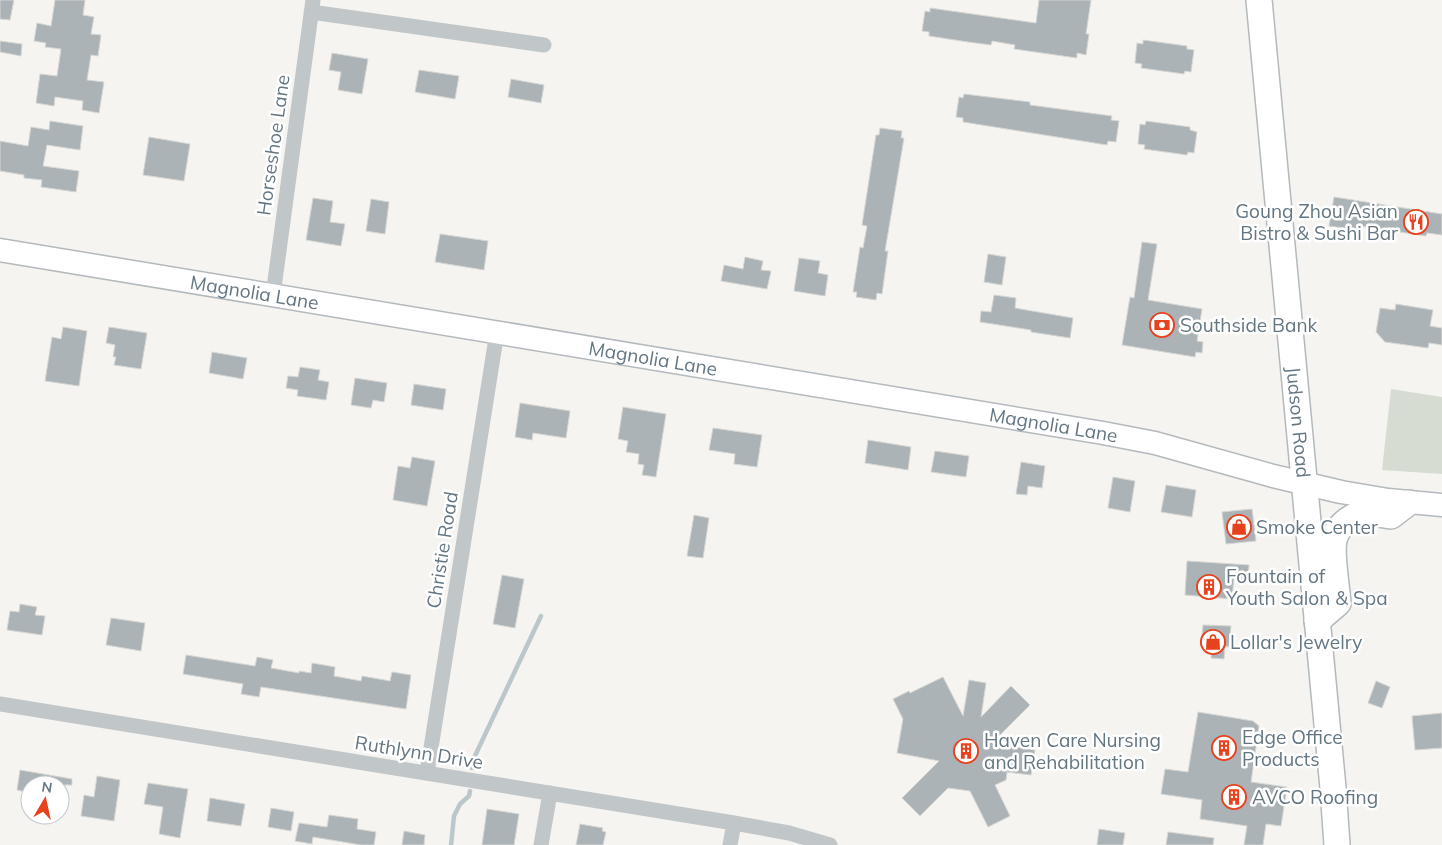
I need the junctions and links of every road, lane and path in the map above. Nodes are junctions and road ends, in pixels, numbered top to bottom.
1 (1259, 0) edge
2 (312, 6) edge
3 (544, 45) dead end
4 (0, 250) edge
5 (273, 295) junction
6 (497, 332) junction
7 (1304, 484) junction
8 (1408, 502) junction
9 (1442, 506) edge
10 (1317, 621) junction
11 (0, 704) edge
12 (427, 773) junction
13 (550, 793) junction
14 (734, 822) junction
15 (541, 845) edge
16 (730, 845) edge
17 (830, 845) edge
18 (1337, 845) edge

1 - 7 main road, Judson Road
2 - 3 street
2 - 5 street, Horseshoe Lane
4 - 5 main road, Magnolia Lane
5 - 6 main road, Magnolia Lane
6 - 7 main road, Magnolia Lane
6 - 12 street, Christie Road
7 - 8 main road, Magnolia Lane
7 - 10 main road, Judson Road
8 - 9 main road, Magnolia Lane
8 - 10 main road
10 - 18 main road, Judson Road
11 - 12 street, Ruthlynn Drive
12 - 13 street, Ruthlynn Drive
13 - 14 street, Ruthlynn Drive
13 - 15 street
14 - 16 street
14 - 17 street, Ruthlynn Drive

